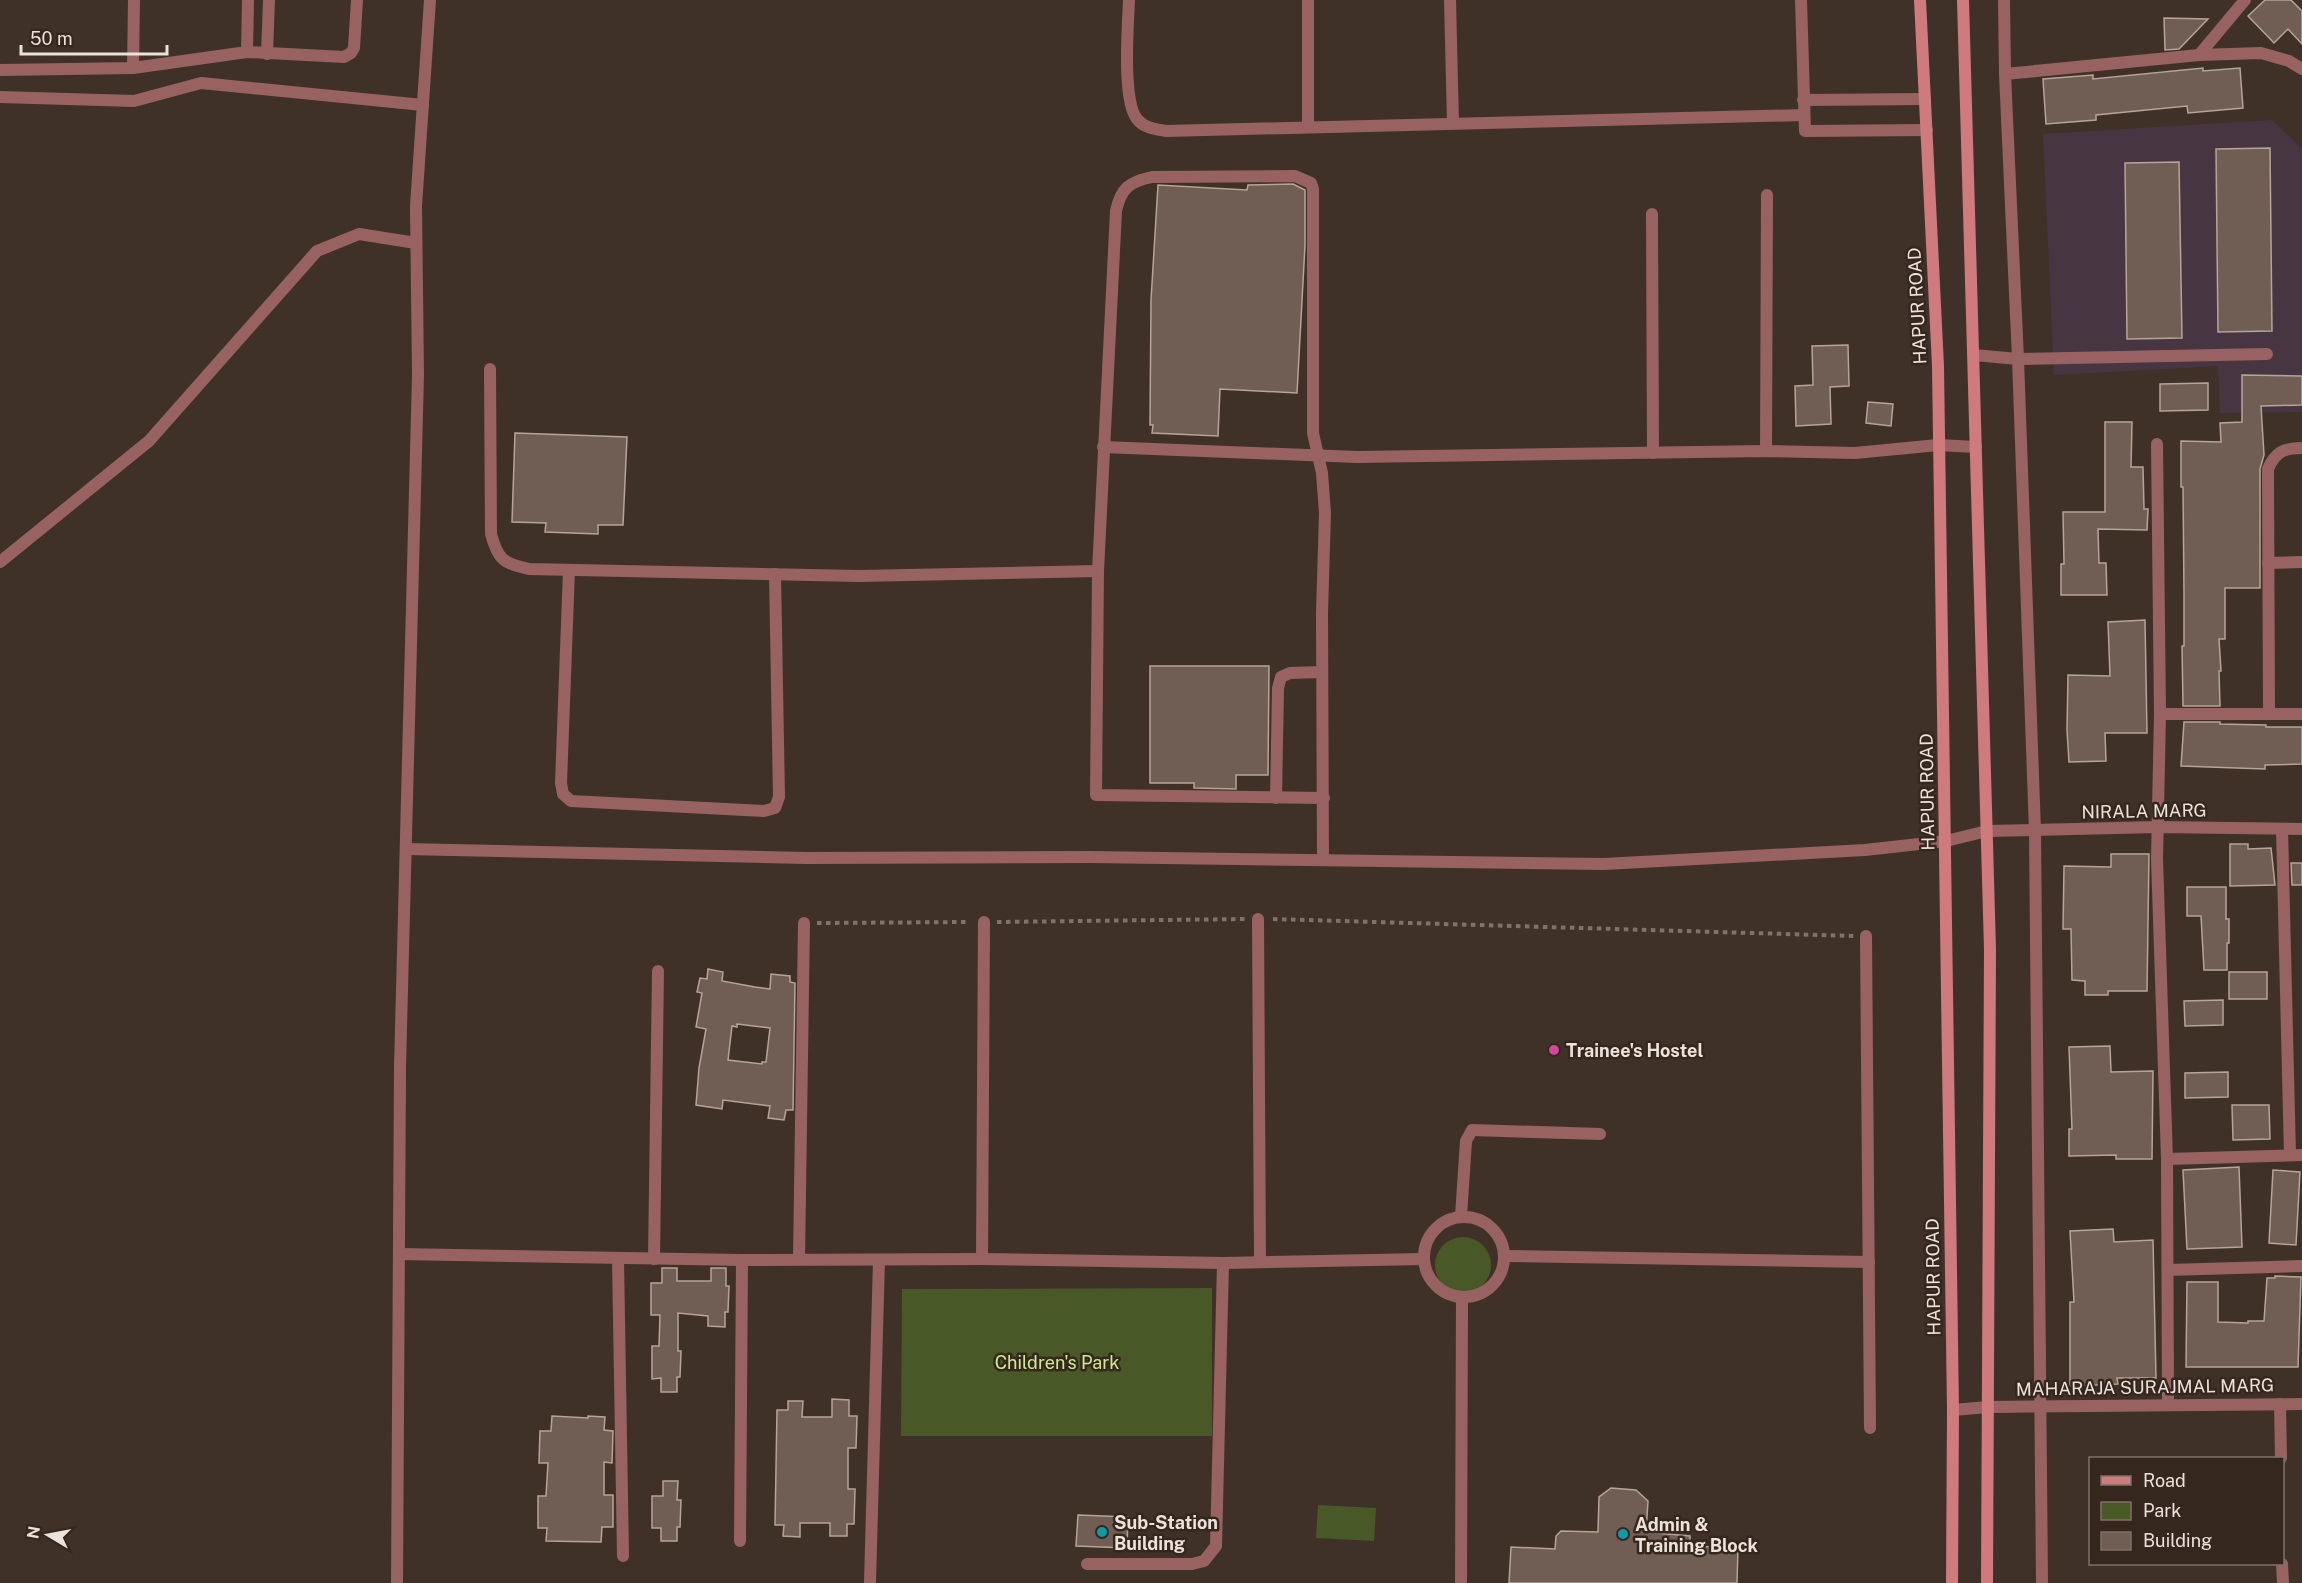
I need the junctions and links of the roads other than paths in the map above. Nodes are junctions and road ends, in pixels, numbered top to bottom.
1 (134, 0) edge
2 (248, 0) edge
3 (269, 0) edge
4 (357, 0) edge
5 (430, 0) edge
6 (1129, 0) edge
7 (1308, 0) edge
8 (1450, 0) edge
9 (1801, 0) edge
10 (1920, 0) edge
11 (1963, 0) edge
12 (2004, 0) edge
13 (2245, 0) edge
14 (247, 52) junction
15 (267, 54) junction
16 (2199, 55) junction
17 (133, 68) junction
18 (2302, 69) edge
19 (0, 70) edge
20 (2005, 74) junction
21 (0, 97) edge
22 (1925, 99) junction
23 (1803, 100) junction
24 (423, 105) junction
25 (1804, 115) junction
26 (1453, 123) junction
27 (1308, 126) junction
28 (1927, 130) junction
29 (1767, 195) dead end
30 (1652, 214) dead end
31 (416, 243) junction
32 (2267, 354) dead end
33 (1974, 356) junction
34 (2018, 359) junction
35 (490, 369) dead end
36 (2157, 444) dead end
37 (1938, 445) junction
38 (1103, 447) junction
39 (1976, 447) junction
40 (2302, 448) edge
41 (1766, 451) junction
42 (1653, 453) junction
43 (1316, 455) junction
44 (0, 562) edge
45 (2302, 562) edge
46 (2268, 563) junction
47 (569, 570) junction
48 (1098, 571) junction
49 (775, 574) junction
50 (1322, 672) junction
51 (2160, 714) junction
52 (2269, 714) junction
53 (2302, 714) edge
54 (1276, 798) junction
55 (1324, 798) junction
56 (2158, 827) junction
57 (2282, 829) junction
58 (2302, 829) edge
59 (1987, 831) junction
60 (2035, 831) junction
61 (1946, 841) junction
62 (406, 849) junction
63 (1323, 860) junction
64 (1258, 919) road end
65 (984, 922) road end
66 (804, 923) road end
67 (1866, 936) road end
68 (658, 971) dead end
69 (1600, 1134) dead end
70 (2296, 1155) edge
71 (2168, 1159) junction
72 (1461, 1216) junction
73 (399, 1254) junction
74 (1504, 1256) junction
75 (618, 1259) junction
76 (654, 1259) junction
77 (799, 1259) junction
78 (982, 1259) junction
79 (1423, 1259) junction
80 (742, 1260) junction
81 (879, 1260) junction
82 (1260, 1262) junction
83 (1869, 1262) junction
84 (1223, 1263) junction
85 (2302, 1266) edge
86 (2168, 1270) junction
87 (1462, 1298) junction
88 (2280, 1404) junction
89 (2302, 1404) edge
90 (2168, 1405) junction
91 (1988, 1407) junction
92 (2040, 1407) junction
93 (1953, 1410) junction
94 (1870, 1428) dead end
95 (2281, 1457) edge
96 (740, 1541) dead end
97 (623, 1556) dead end
98 (1087, 1564) dead end
99 (2282, 1565) edge
100 (870, 1582) edge
101 (398, 1583) edge
102 (1461, 1583) edge
103 (1952, 1583) edge
104 (1987, 1583) edge
105 (2042, 1583) edge
106 (2283, 1583) edge

1 - 17 street
2 - 14 street
3 - 15 street
4 - 15 street
5 - 24 street
6 - 27 street
7 - 27 street
8 - 26 street
9 - 23 street
10 - 22 main road, HAPUR ROAD
11 - 33 main road
12 - 20 street
13 - 16 street
14 - 15 street
14 - 17 street
16 - 18 street
16 - 20 street
17 - 19 street
20 - 34 street
21 - 24 street
22 - 23 street
22 - 28 main road, HAPUR ROAD
23 - 25 street
24 - 31 street
25 - 26 street
25 - 28 street
26 - 27 street
28 - 37 main road, HAPUR ROAD
29 - 41 street
30 - 42 street
31 - 44 street
31 - 62 street
32 - 34 street
33 - 34 street
33 - 39 main road
34 - 60 street
35 - 47 street
36 - 51 street
37 - 39 street
37 - 41 street
37 - 61 main road, HAPUR ROAD
38 - 43 street
38 - 43 street
38 - 48 street
39 - 59 main road
40 - 46 street
41 - 42 street
42 - 43 street
43 - 50 street
45 - 46 street
46 - 52 street
47 - 49 street
47 - 49 street
48 - 49 street
48 - 54 street
50 - 54 street
50 - 55 street
51 - 52 street
51 - 56 street
52 - 53 street
54 - 55 street
55 - 63 street
56 - 57 street, NIRALA MARG
56 - 60 street, NIRALA MARG
56 - 71 street
57 - 58 street, NIRALA MARG
57 - 70 street
59 - 60 street, NIRALA MARG
59 - 61 street, NIRALA MARG
59 - 91 main road
60 - 92 street
61 - 63 street, NIRALA MARG
61 - 93 main road, HAPUR ROAD
62 - 63 street, NIRALA MARG
62 - 73 street
64 - 82 street
65 - 78 street
66 - 77 street
67 - 83 street
68 - 76 street
69 - 72 street
70 - 71 street
71 - 86 street
72 - 74 street
72 - 79 street
73 - 75 street
73 - 101 street
74 - 83 street
74 - 87 street
75 - 76 street
75 - 97 street
76 - 80 street
77 - 80 street
77 - 81 street
78 - 81 street
78 - 84 street
79 - 82 street
79 - 87 street
80 - 96 street
81 - 100 street
82 - 84 street
83 - 94 street
84 - 98 street
85 - 86 street
86 - 90 street
87 - 102 street
88 - 89 street, MAHARAJA SURAJMAL MARG
88 - 90 street, MAHARAJA SURAJMAL MARG
88 - 95 street
90 - 92 street, MAHARAJA SURAJMAL MARG
91 - 92 street, MAHARAJA SURAJMAL MARG
91 - 93 street, MAHARAJA SURAJMAL MARG
91 - 104 main road
92 - 105 street
93 - 103 main road, HAPUR ROAD
99 - 106 street

